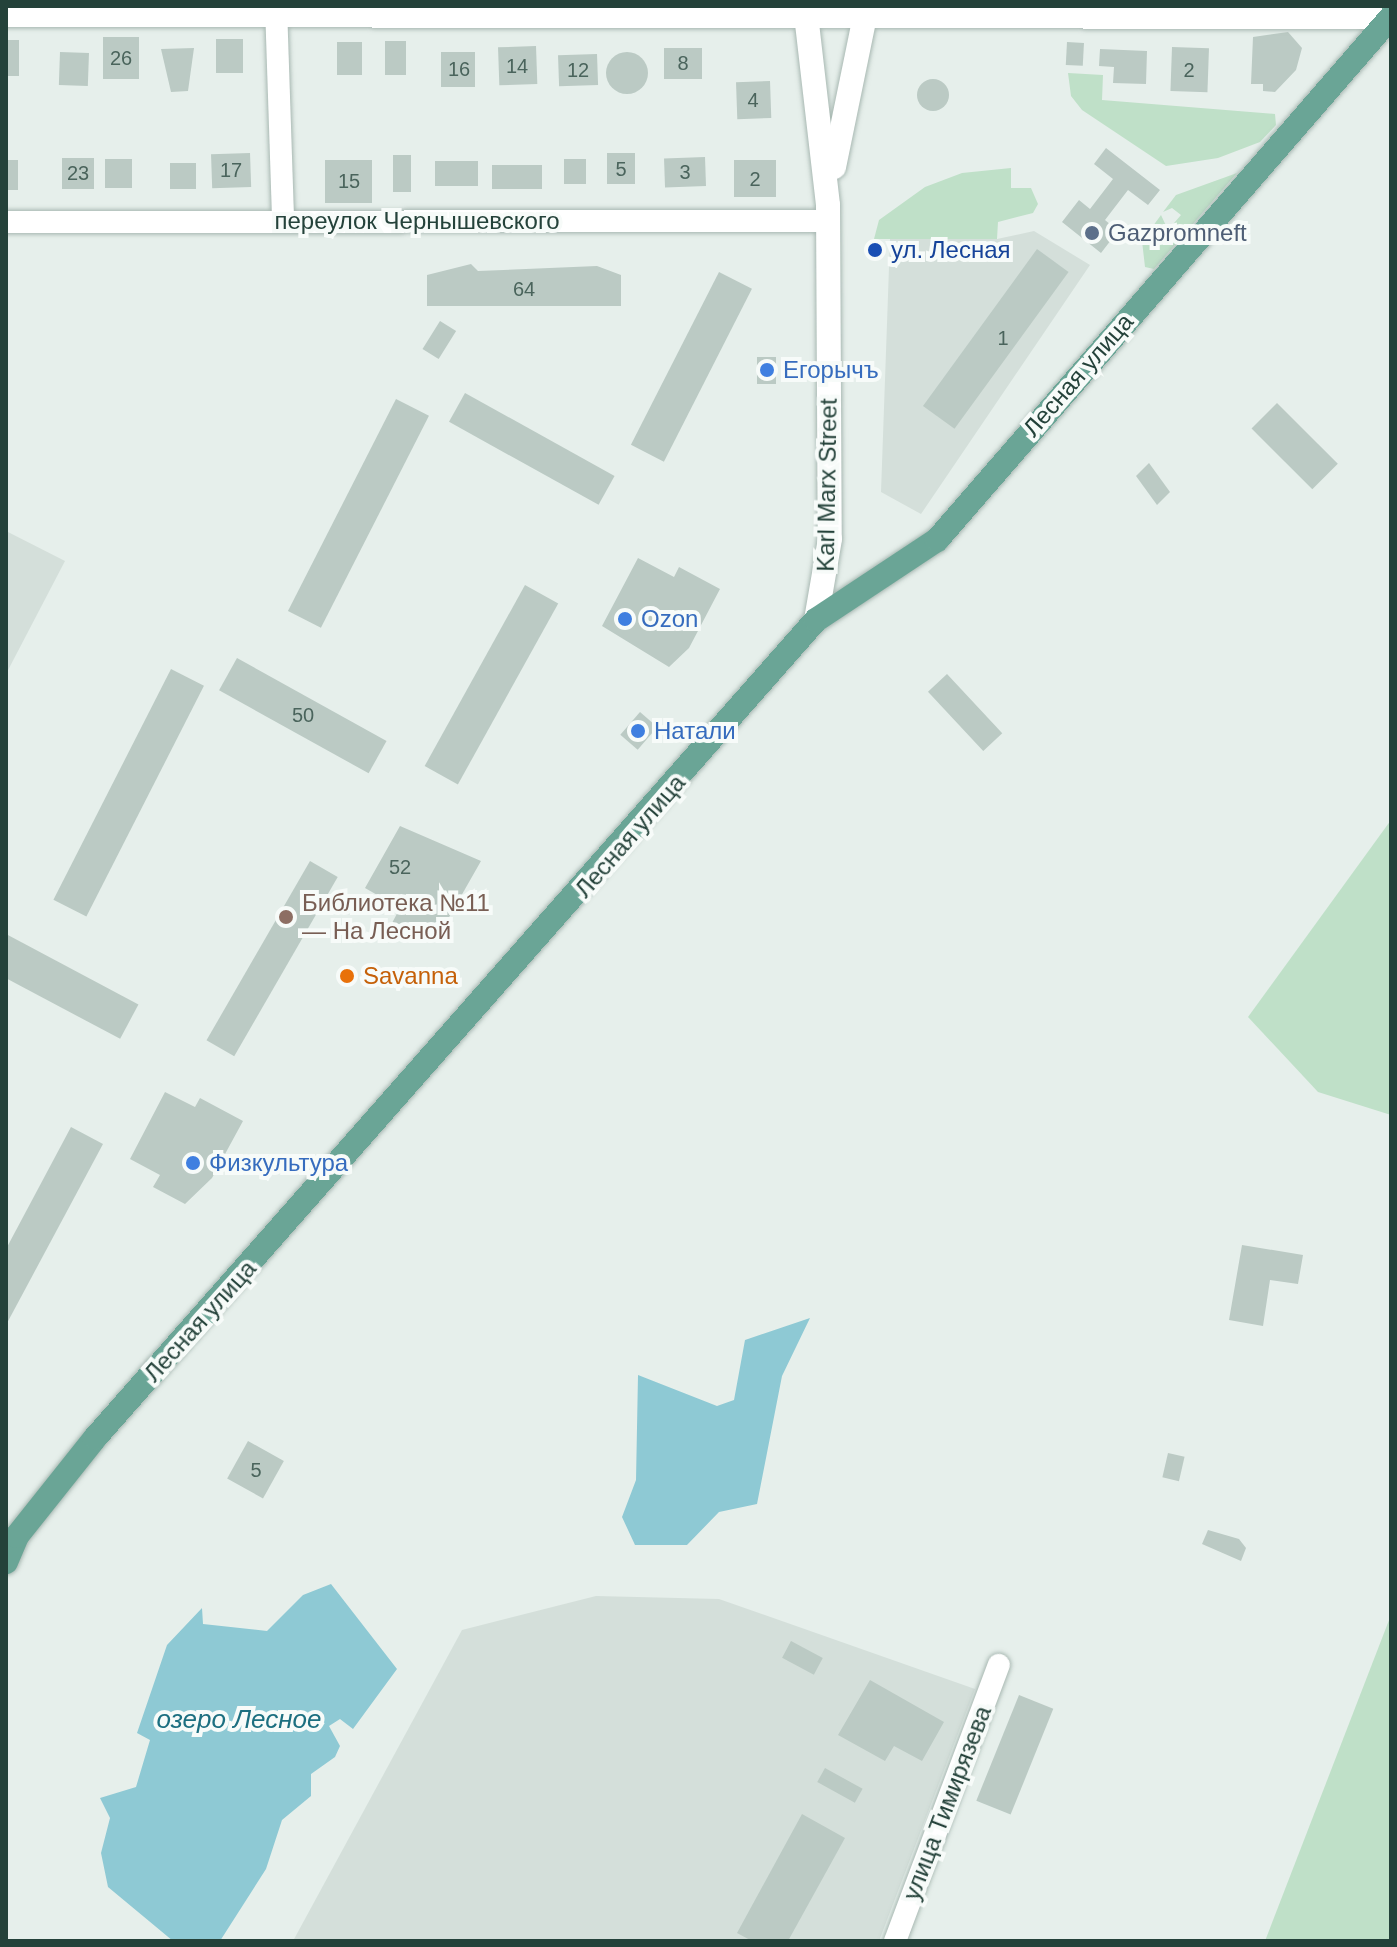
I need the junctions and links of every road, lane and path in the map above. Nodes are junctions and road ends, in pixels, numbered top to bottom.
1 (276, 10) edge
2 (1044, 11) edge
3 (806, 12) edge
4 (866, 12) edge
5 (6, 15) edge
6 (1391, 17) edge
7 (828, 213) junction
8 (283, 221) junction
9 (6, 222) edge
10 (816, 620) junction
11 (11, 1539) edge
12 (6, 1562) edge
13 (999, 1665) dead end
14 (895, 1941) edge

1 - 3 main road
1 - 5 main road
1 - 8 street
2 - 4 main road
2 - 6 main road
3 - 4 main road
3 - 7 main road, Karl Marx Street
4 - 7 main road, Karl Marx Street
6 - 10 main road, Лесная улица
7 - 8 street, переулок Чернышевского
7 - 10 main road, Karl Marx Street
8 - 9 street, переулок Чернышевского
10 - 11 main road, Лесная улица
11 - 12 main road, Лесная улица
13 - 14 street, улица Тимирязева

